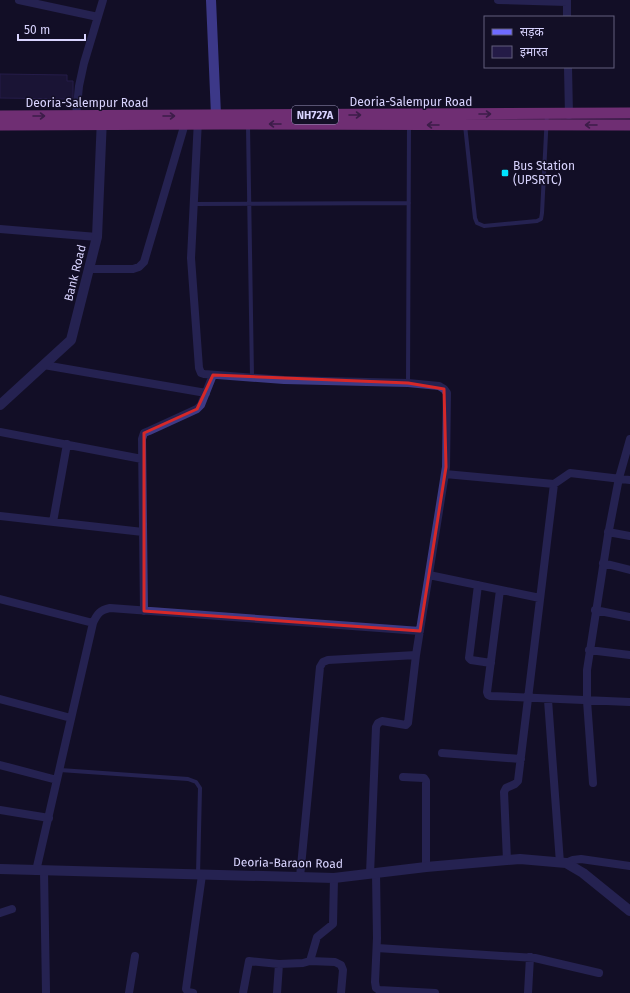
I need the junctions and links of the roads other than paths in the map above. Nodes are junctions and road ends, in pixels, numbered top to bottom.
1 (19, 0) edge
2 (103, 0) edge
3 (210, 0) edge
4 (498, 0) edge
5 (567, 1) edge
6 (567, 16) edge
7 (98, 17) junction
8 (568, 68) edge
9 (630, 113) edge
10 (569, 114) junction
11 (216, 115) junction
12 (0, 116) edge
13 (76, 116) junction
14 (102, 120) junction
15 (186, 120) junction
16 (198, 120) junction
17 (465, 120) junction
18 (547, 120) junction
19 (248, 124) junction
20 (0, 125) edge
21 (410, 125) junction
22 (630, 125) edge
23 (194, 204) junction
24 (248, 204) junction
25 (409, 204) junction
26 (0, 229) edge
27 (98, 237) junction
28 (90, 269) junction
29 (44, 365) junction
30 (213, 375) junction
31 (252, 377) junction
32 (408, 383) junction
33 (206, 393) junction
34 (0, 405) edge
35 (0, 432) edge
36 (630, 439) edge
37 (67, 444) junction
38 (142, 458) junction
39 (445, 474) junction
40 (619, 478) junction
41 (630, 480) edge
42 (554, 484) junction
43 (0, 516) edge
44 (53, 522) junction
45 (143, 532) junction
46 (608, 532) junction
47 (630, 536) edge
48 (603, 564) junction
49 (630, 570) edge
50 (429, 575) junction
51 (478, 585) junction
52 (500, 590) junction
53 (540, 598) junction
54 (0, 599) edge
55 (144, 610) junction
56 (595, 610) junction
57 (630, 617) edge
58 (93, 623) junction
59 (420, 631) junction
60 (589, 650) junction
61 (416, 655) junction
62 (630, 655) edge
63 (491, 663) junction
64 (0, 699) edge
65 (528, 699) junction
66 (548, 700) junction
67 (587, 701) junction
68 (630, 702) edge
69 (71, 718) junction
70 (442, 753) dead end
71 (521, 759) junction
72 (0, 765) edge
73 (60, 770) junction
74 (403, 777) dead end
75 (57, 780) junction
76 (593, 783) dead end
77 (0, 810) edge
78 (49, 818) junction
79 (507, 860) junction
80 (563, 863) junction
81 (630, 866) edge
82 (426, 867) junction
83 (0, 869) edge
84 (40, 871) junction
85 (373, 874) junction
86 (200, 875) junction
87 (300, 877) junction
88 (334, 878) junction
89 (12, 909) dead end
90 (630, 911) edge
91 (0, 913) edge
92 (377, 948) junction
93 (135, 956) dead end
94 (530, 957) junction
95 (310, 962) junction
96 (279, 964) junction
97 (599, 973) dead end
98 (46, 992) dead end
99 (129, 993) edge
100 (193, 993) edge
101 (243, 993) edge
102 (276, 993) edge
103 (341, 993) edge
104 (435, 993) edge
105 (528, 993) edge

1 - 7 street
2 - 7 street
3 - 11 main road
4 - 5 street
5 - 6 street
7 - 13 street
8 - 10 street
9 - 10 highway, Deoria-Salempur Road / NH727A
10 - 18 highway, Deoria-Salempur Road / NH727A
11 - 16 highway, Deoria-Salempur Road / NH727A
11 -> 17 highway, Deoria-Salempur Road / NH727A
12 -> 13 highway, Deoria-Salempur Road / NH727A
13 - 14 highway, Deoria-Salempur Road / NH727A
14 - 15 highway, Deoria-Salempur Road / NH727A
14 - 20 highway, Deoria-Salempur Road / NH727A
14 - 27 street, Bank Road
15 - 16 highway, Deoria-Salempur Road / NH727A
15 - 28 street
16 - 19 highway, Deoria-Salempur Road / NH727A
16 - 23 street
17 - 18 highway, Deoria-Salempur Road / NH727A
17 - 18 lane
17 -> 21 highway, Deoria-Salempur Road / NH727A
22 -> 18 highway, Deoria-Salempur Road / NH727A
21 -> 19 highway, Deoria-Salempur Road / NH727A
19 - 24 lane
21 - 25 lane
23 - 24 lane
23 - 30 street
24 - 25 lane
24 - 31 lane
25 - 32 lane
26 - 27 street
27 - 28 street, Bank Road
28 - 29 street, Bank Road
29 - 33 street
29 - 34 street, Bank Road
30 - 31 street
30 - 33 street
31 - 32 street
32 - 39 street
33 - 38 street
35 - 37 street
36 - 40 street
37 - 38 street
37 - 44 street
38 - 45 street
39 - 42 street
39 - 50 street
40 - 41 street
40 - 42 street
40 - 46 street
42 - 53 street
43 - 44 street
44 - 45 street
45 - 55 street
46 - 47 street
46 - 48 street
48 - 49 street
48 - 56 street
50 - 51 street
50 - 59 street
51 - 52 street
51 - 63 street
52 - 53 street
52 - 63 street
53 - 65 street
54 - 58 street
55 - 58 street
55 - 59 street
56 - 57 street
56 - 60 street
58 - 69 street
59 - 61 street
60 - 62 street
60 - 67 street
61 - 85 street
61 - 87 street
63 - 65 street
64 - 69 street
65 - 66 street
65 - 71 street
66 - 67 street
66 - 80 street
67 - 68 street
67 - 76 street
69 - 73 street
70 - 71 street
71 - 79 street
72 - 75 street
73 - 75 street
73 - 86 lane
74 - 82 street
75 - 78 street
77 - 78 street
78 - 84 street
79 - 80 street, Deoria-Baraon Road
79 - 82 street, Deoria-Baraon Road
80 - 81 street
80 - 90 street, Deoria-Baraon Road
82 - 85 street, Deoria-Baraon Road
83 - 84 street, Deoria-Baraon Road
84 - 86 street, Deoria-Baraon Road
84 - 98 street
85 - 88 street, Deoria-Baraon Road
85 - 92 street
86 - 87 street, Deoria-Baraon Road
86 - 100 street
87 - 88 street, Deoria-Baraon Road
88 - 95 street
89 - 91 street
92 - 94 street
92 - 104 street
93 - 99 street
94 - 97 street
94 - 105 street
95 - 96 street
95 - 103 street
96 - 101 street
96 - 102 street

